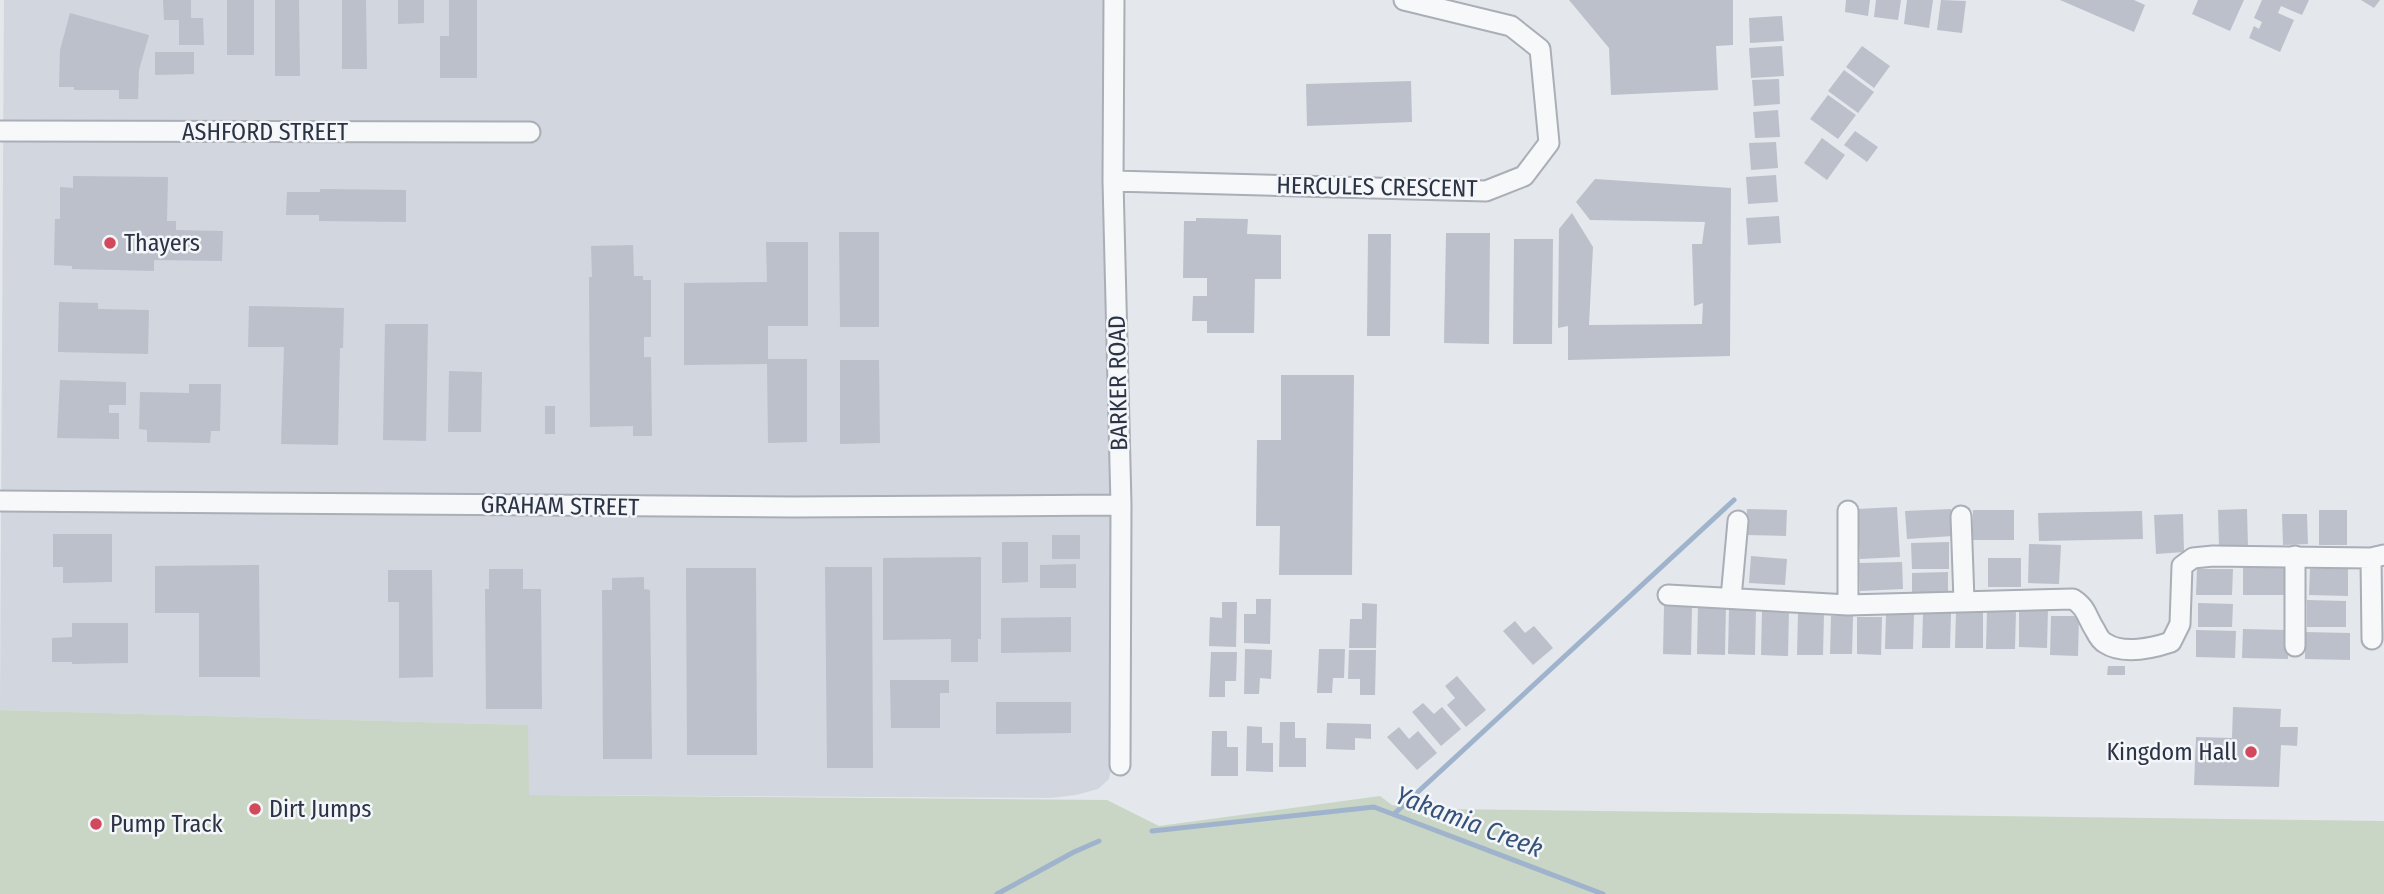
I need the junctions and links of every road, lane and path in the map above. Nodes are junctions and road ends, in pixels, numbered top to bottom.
1 (1114, 0) edge
2 (1404, 0) edge
3 (0, 131) edge
4 (530, 132) dead end
5 (1113, 180) junction
6 (0, 500) edge
7 (1121, 505) junction
8 (1848, 511) dead end
9 (1961, 516) dead end
10 (1738, 521) dead end
11 (2295, 556) junction
12 (2378, 556) edge
13 (1668, 595) dead end
14 (1731, 598) junction
15 (1964, 601) junction
16 (1848, 605) junction
17 (2372, 639) dead end
18 (2295, 646) dead end
19 (1121, 765) dead end

1 - 5 street, BARKER ROAD
2 - 5 street, HERCULES CRESCENT
3 - 4 street, ASHFORD STREET
5 - 7 street, BARKER ROAD
6 - 7 street, GRAHAM STREET
7 - 19 street, BARKER ROAD
8 - 16 street
9 - 15 street
10 - 14 street
11 - 12 street
11 - 15 street
11 - 18 street
12 - 17 street
13 - 14 street
14 - 16 street
15 - 16 street

